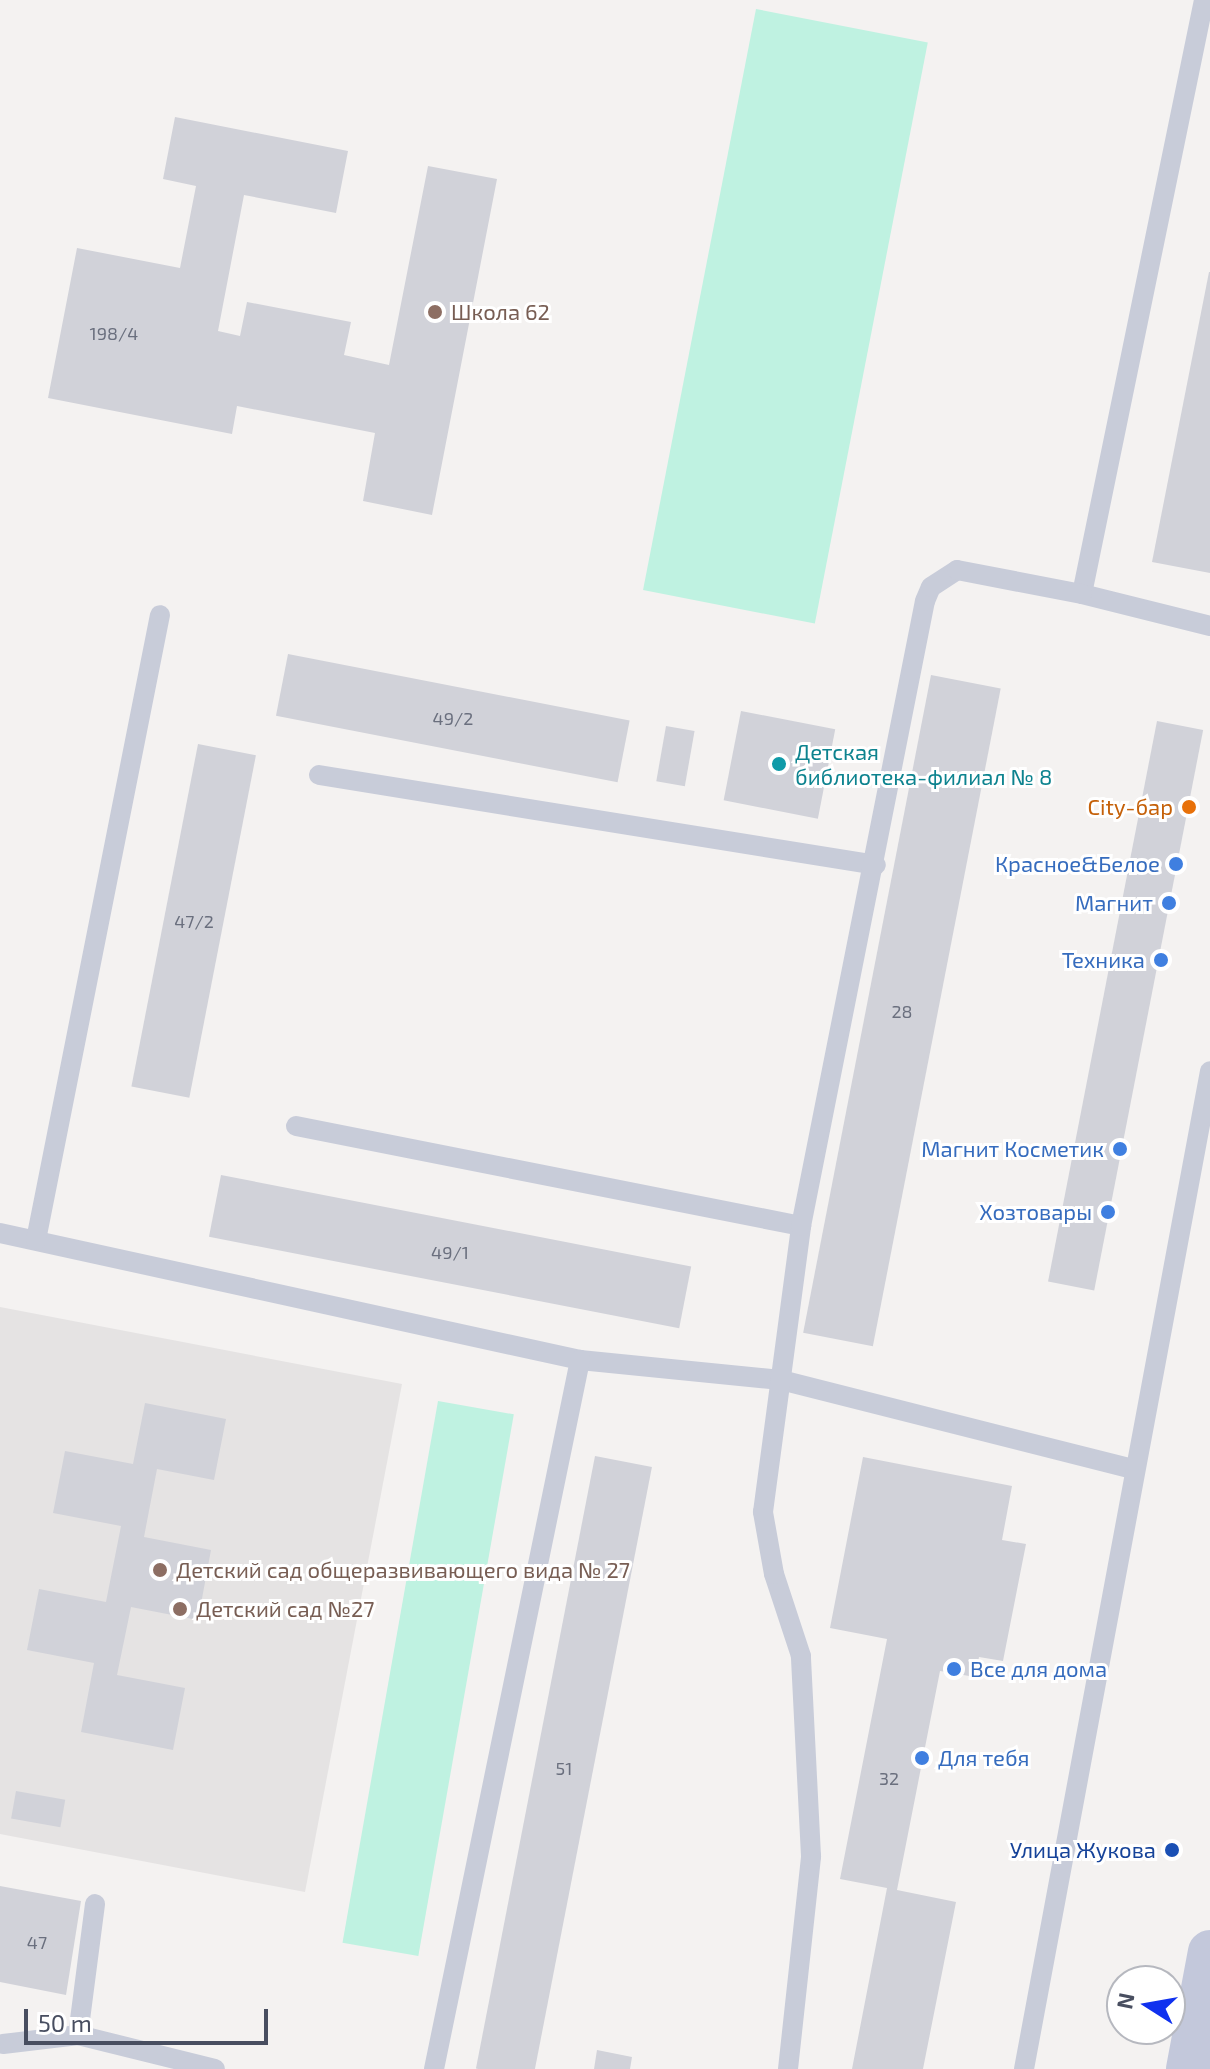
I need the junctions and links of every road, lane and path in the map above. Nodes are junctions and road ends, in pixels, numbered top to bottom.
1 (1204, 0) edge
2 (1082, 594) junction
3 (160, 615) dead end
4 (1210, 626) edge
5 (319, 775) dead end
6 (876, 865) junction
7 (1210, 1071) edge
8 (296, 1126) dead end
9 (801, 1226) junction
10 (0, 1233) edge
11 (36, 1240) junction
12 (580, 1360) junction
13 (781, 1380) junction
14 (1134, 1469) junction
15 (95, 1904) dead end
16 (1210, 1952) edge
17 (78, 2035) junction
18 (1, 2050) edge
19 (215, 2069) edge
20 (434, 2069) edge
21 (788, 2069) edge
22 (1024, 2069) edge
23 (1188, 2069) edge

1 - 2 lane
2 - 4 lane
2 - 6 lane
3 - 11 lane
5 - 6 lane
6 - 9 lane
7 - 14 lane
8 - 9 lane
9 - 13 lane
10 - 11 lane
11 - 12 lane
12 - 13 lane
12 - 20 lane
13 - 14 lane
13 - 21 lane
14 - 22 lane
15 - 17 lane
16 - 23 main road
17 - 18 lane
17 - 19 lane

